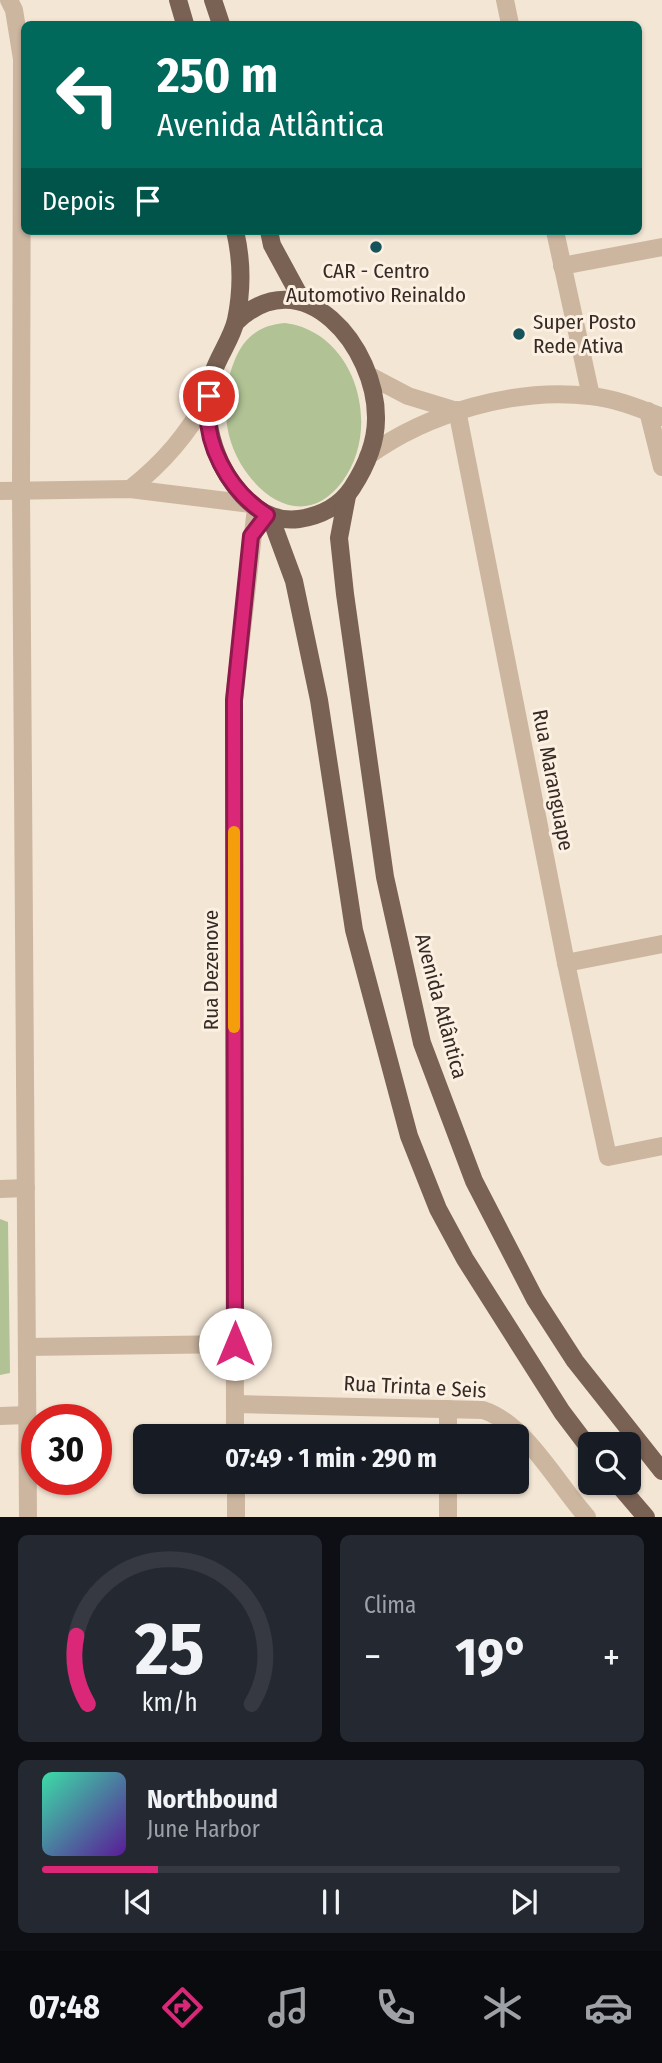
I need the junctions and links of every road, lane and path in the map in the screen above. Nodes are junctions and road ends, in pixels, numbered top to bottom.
1 (9, 0) edge
2 (178, 0) edge
3 (213, 0) edge
4 (505, 0) edge
5 (184, 21) edge
6 (220, 21) edge
7 (509, 21) edge
8 (21, 54) edge
9 (22, 235) edge
10 (235, 235) edge
11 (270, 235) edge
12 (556, 235) edge
13 (662, 247) edge
14 (562, 266) junction
15 (303, 302) junction
16 (235, 323) junction
17 (370, 376) junction
18 (209, 396) junction
19 (591, 396) junction
20 (457, 410) junction
21 (655, 414) edge
22 (368, 456) junction
23 (662, 467) edge
24 (130, 489) junction
25 (0, 491) edge
26 (21, 491) junction
27 (347, 496) junction
28 (261, 511) junction
29 (662, 944) edge
30 (566, 963) junction
31 (662, 1146) edge
32 (26, 1188) junction
33 (0, 1189) edge
34 (235, 1344) junction
35 (27, 1347) junction
36 (27, 1404) edge
37 (235, 1404) junction
38 (448, 1409) junction
39 (21, 1415) edge
40 (0, 1416) edge
41 (235, 1424) edge
42 (448, 1424) edge
43 (578, 1433) edge
44 (662, 1471) edge
45 (236, 1494) edge
46 (448, 1494) edge
47 (28, 1495) edge
48 (627, 1495) edge
49 (28, 1517) edge
50 (236, 1517) edge
51 (448, 1517) edge
52 (587, 1517) edge
53 (646, 1517) edge

1 - 8 street
2 - 5 main road
3 - 6 main road
4 - 7 street
9 - 26 street
10 - 16 main road
11 - 15 main road, Avenida Atlântica
12 - 14 street
13 - 14 street
14 - 19 street
15 - 16 main road
15 - 17 main road, Avenida Atlântica
16 - 18 main road
17 - 20 street
17 - 22 main road, Avenida Atlântica
18 - 24 street
18 - 28 main road
19 - 20 street
19 - 21 street
20 - 22 street
20 - 30 street, Rua Maranguape
21 - 23 street
22 - 27 main road, Avenida Atlântica
24 - 26 street
24 - 28 street
25 - 26 street
26 - 32 street
27 - 28 main road
27 - 44 main road, Avenida Atlântica
28 - 34 street, Rua Dezenove
28 - 43 main road
29 - 30 street
30 - 31 street, Rua Maranguape
32 - 33 street
32 - 35 street
34 - 35 street
34 - 37 street, Rua Dezenove
35 - 36 street
37 - 38 street, Rua Trinta e Seis
37 - 41 street, Rua Dezenove
38 - 42 street
38 - 52 street, Rua Trinta e Seis
39 - 40 street
45 - 50 street
46 - 51 street
47 - 49 street
48 - 53 main road

